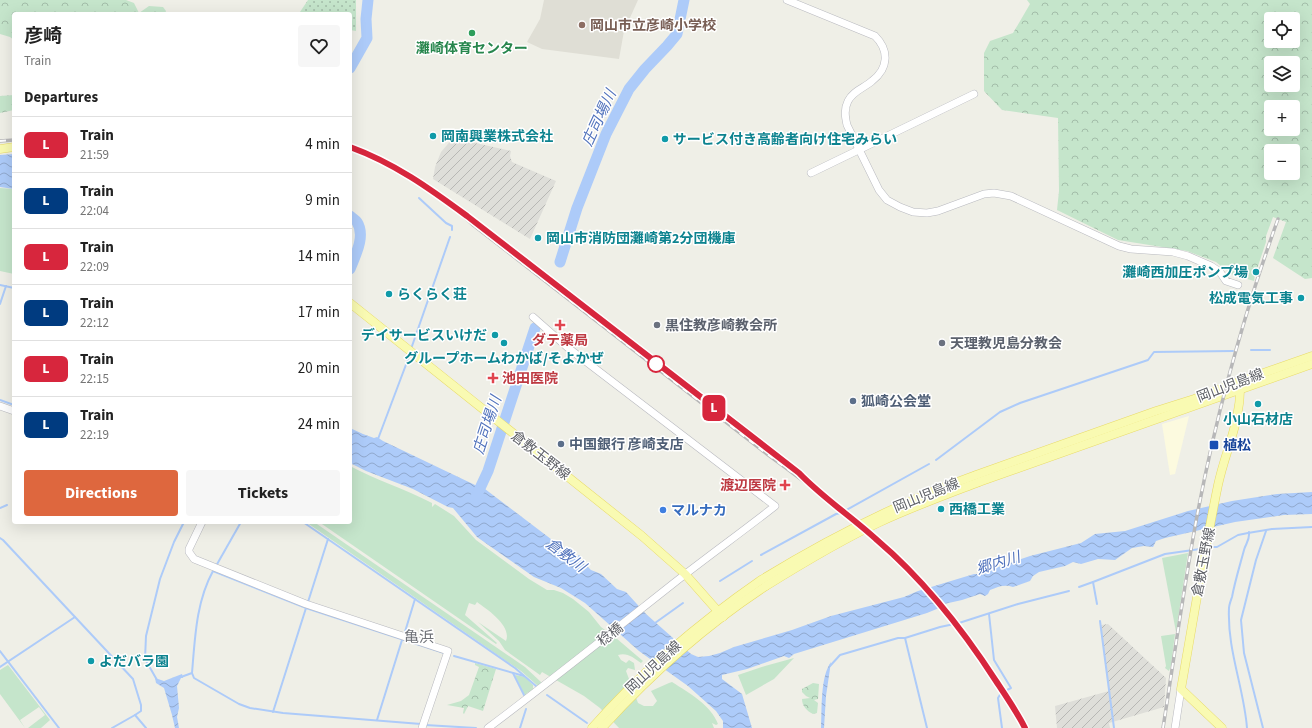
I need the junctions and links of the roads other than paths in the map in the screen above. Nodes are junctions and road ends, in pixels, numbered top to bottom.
1 (787, 0) edge
2 (974, 94) dead end
3 (12, 147) edge
4 (0, 148) edge
5 (859, 150) junction
6 (811, 173) dead end
7 (1238, 285) dead end
8 (352, 305) edge
9 (533, 317) dead end
10 (1312, 356) edge
11 (1312, 364) edge
12 (1241, 386) junction
13 (0, 406) edge
14 (12, 410) edge
15 (201, 524) edge
16 (685, 574) junction
17 (720, 614) junction
18 (1181, 689) junction
19 (601, 725) edge
20 (423, 726) edge
21 (488, 728) edge
22 (592, 728) edge
23 (1175, 728) edge
24 (1222, 728) edge

1 - 5 street
2 - 5 street
3 - 4 main road
5 - 6 street
5 - 7 street
8 - 16 main road, 倉敷玉野線
9 - 16 street, 稔橋
10 - 12 main road, 岡山児島線
11 - 12 main road, 岡山児島線
12 - 17 main road, 岡山児島線, bridge
12 - 18 main road, 倉敷玉野線
13 - 14 street
15 - 20 street
16 - 17 main road, 倉敷玉野線
16 - 21 street, 稔橋
17 - 19 main road, 岡山児島線
18 - 23 street
18 - 24 main road
19 - 22 main road, 岡山児島線

